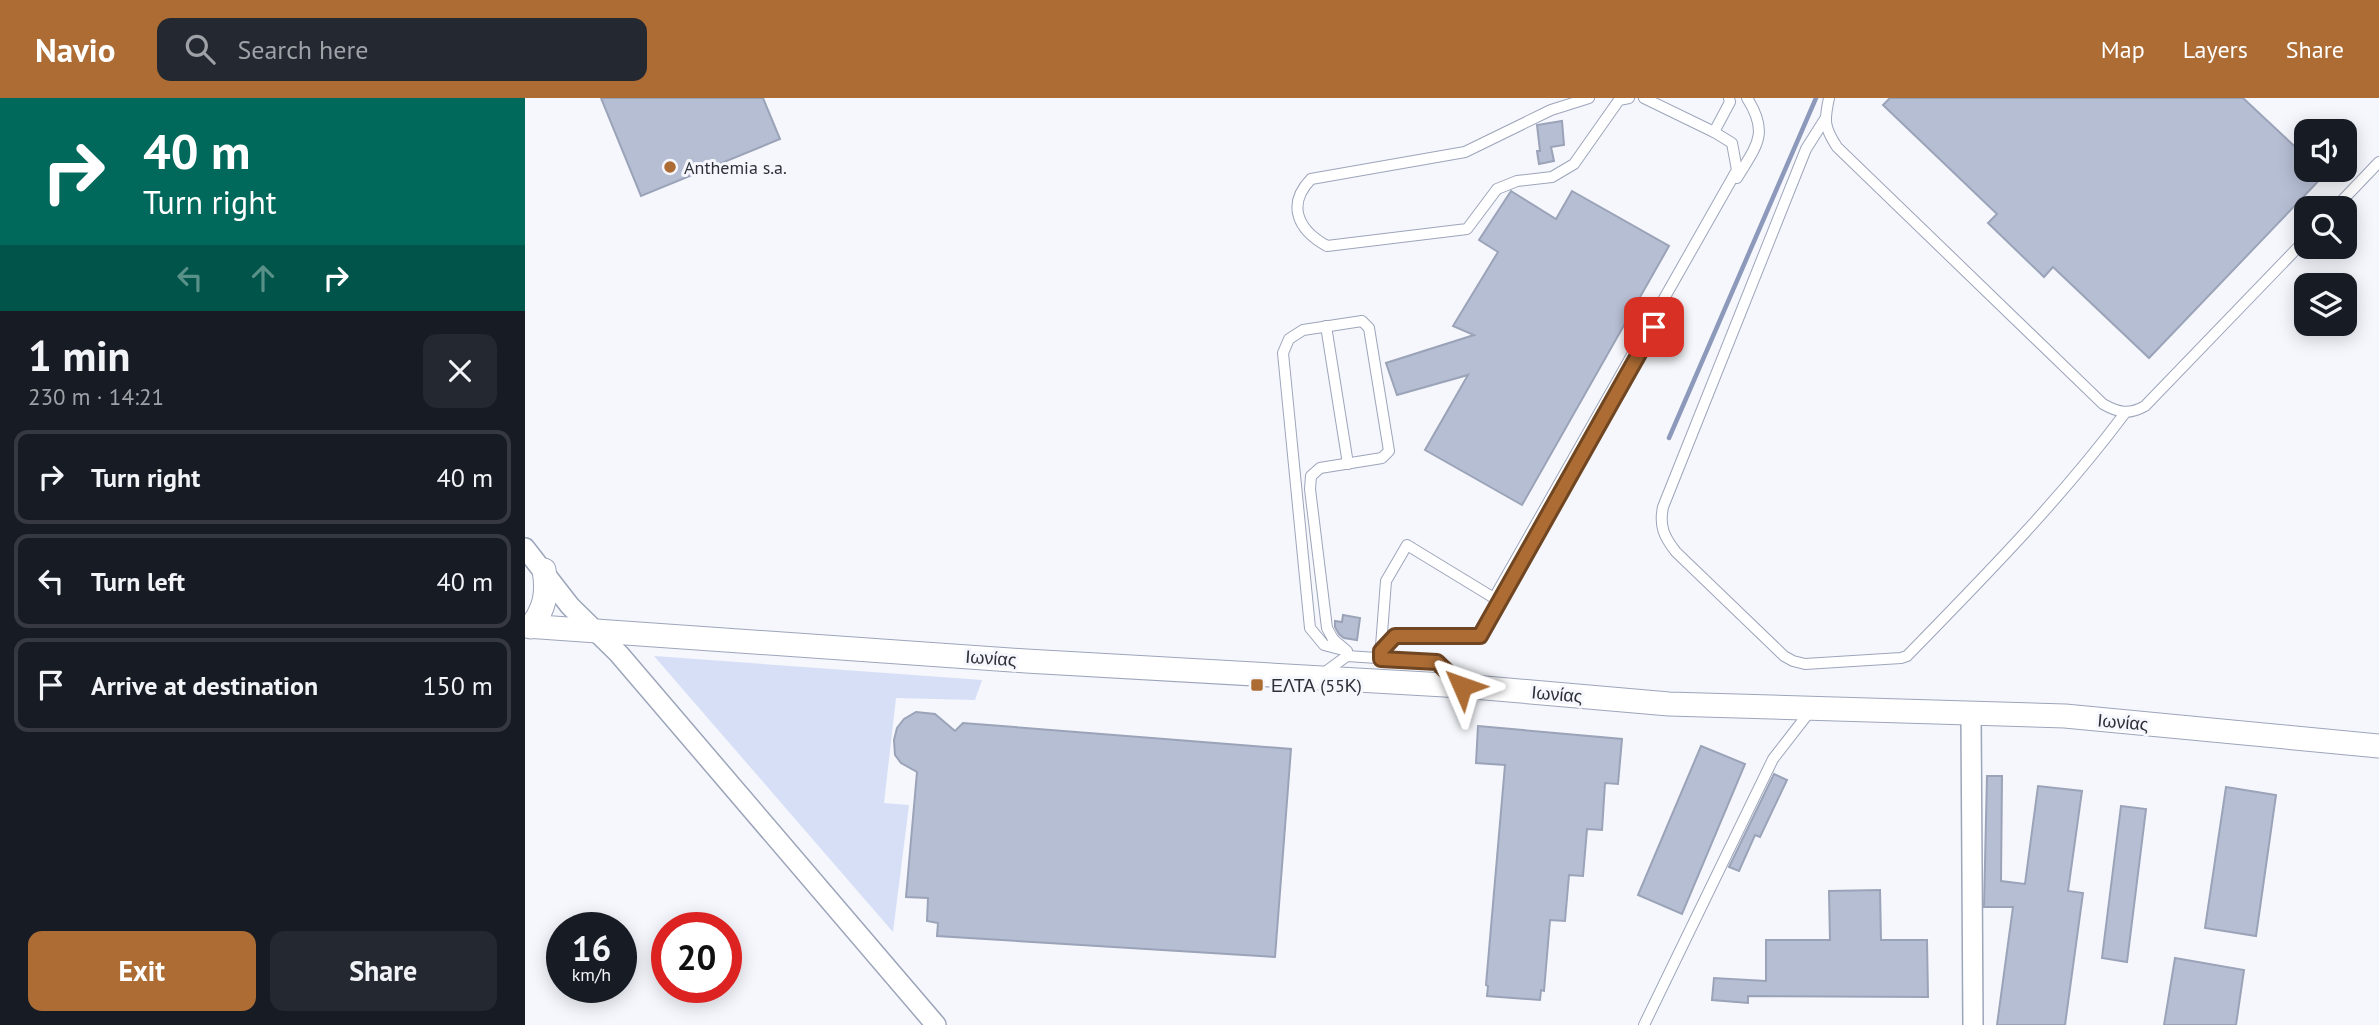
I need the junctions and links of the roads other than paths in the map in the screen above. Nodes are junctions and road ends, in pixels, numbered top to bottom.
1 (1589, 98) edge
2 (1629, 98) edge
3 (1644, 98) edge
4 (1729, 98) edge
5 (1747, 98) edge
6 (1829, 98) edge
7 (1825, 119) junction
8 (1714, 131) junction
9 (2379, 162) edge
10 (2346, 196) edge
11 (2294, 252) edge
12 (1326, 326) junction
13 (2125, 413) junction
14 (1347, 464) junction
15 (525, 548) edge
16 (544, 570) junction
17 (528, 626) edge
18 (593, 629) junction
19 (1347, 653) junction
20 (1381, 655) junction
21 (1315, 679) junction
22 (1462, 686) junction
23 (1811, 710) junction
24 (1971, 714) junction
25 (2379, 746) edge
26 (936, 1025) edge
27 (1644, 1025) edge
28 (1973, 1025) edge

1 - 2 lane
3 - 8 lane
4 - 8 lane
5 - 20 lane
6 - 7 lane
7 - 13 lane
7 - 13 lane
8 - 20 lane
9 - 10 lane
11 - 13 lane
12 - 14 lane
12 - 14 lane
12 - 19 lane
14 - 19 lane
15 - 16 street
16 - 17 street
16 - 18 street
17 - 18 street, Ιωνίας
18 - 21 street, Ιωνίας
18 - 26 street
19 - 20 lane
19 - 21 lane
20 - 22 lane
21 - 22 street, Ιωνίας
22 - 23 street, Ιωνίας
23 - 24 street, Ιωνίας
23 - 27 lane
24 - 25 street, Ιωνίας
24 - 28 street

